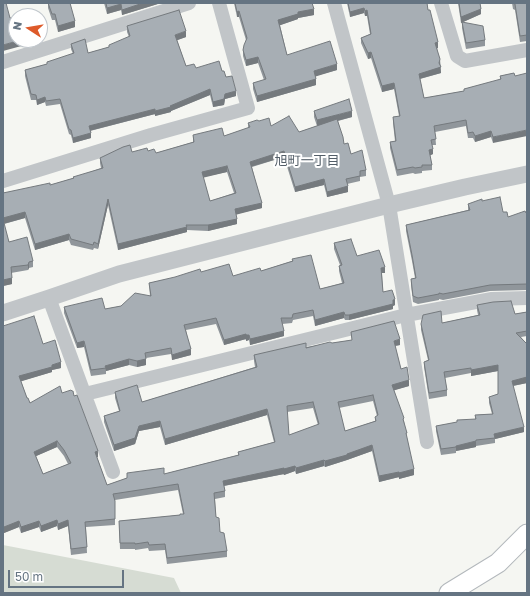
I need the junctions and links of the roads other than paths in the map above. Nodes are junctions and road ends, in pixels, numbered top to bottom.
1 (189, 3) edge
2 (220, 3) edge
3 (334, 3) edge
4 (441, 3) edge
5 (527, 50) edge
6 (3, 62) edge
7 (527, 174) edge
8 (3, 181) edge
9 (389, 205) junction
10 (50, 298) junction
11 (527, 298) edge
12 (3, 313) edge
13 (406, 315) junction
14 (85, 394) junction
15 (427, 442) dead end
16 (113, 472) dead end
17 (527, 534) edge
18 (449, 593) edge

1 - 6 street
2 - 8 street
3 - 9 street
4 - 5 street
7 - 9 street
9 - 10 street
9 - 13 street
10 - 12 street
10 - 14 street
11 - 13 street
13 - 14 street
13 - 15 street
14 - 16 street
17 - 18 main road

